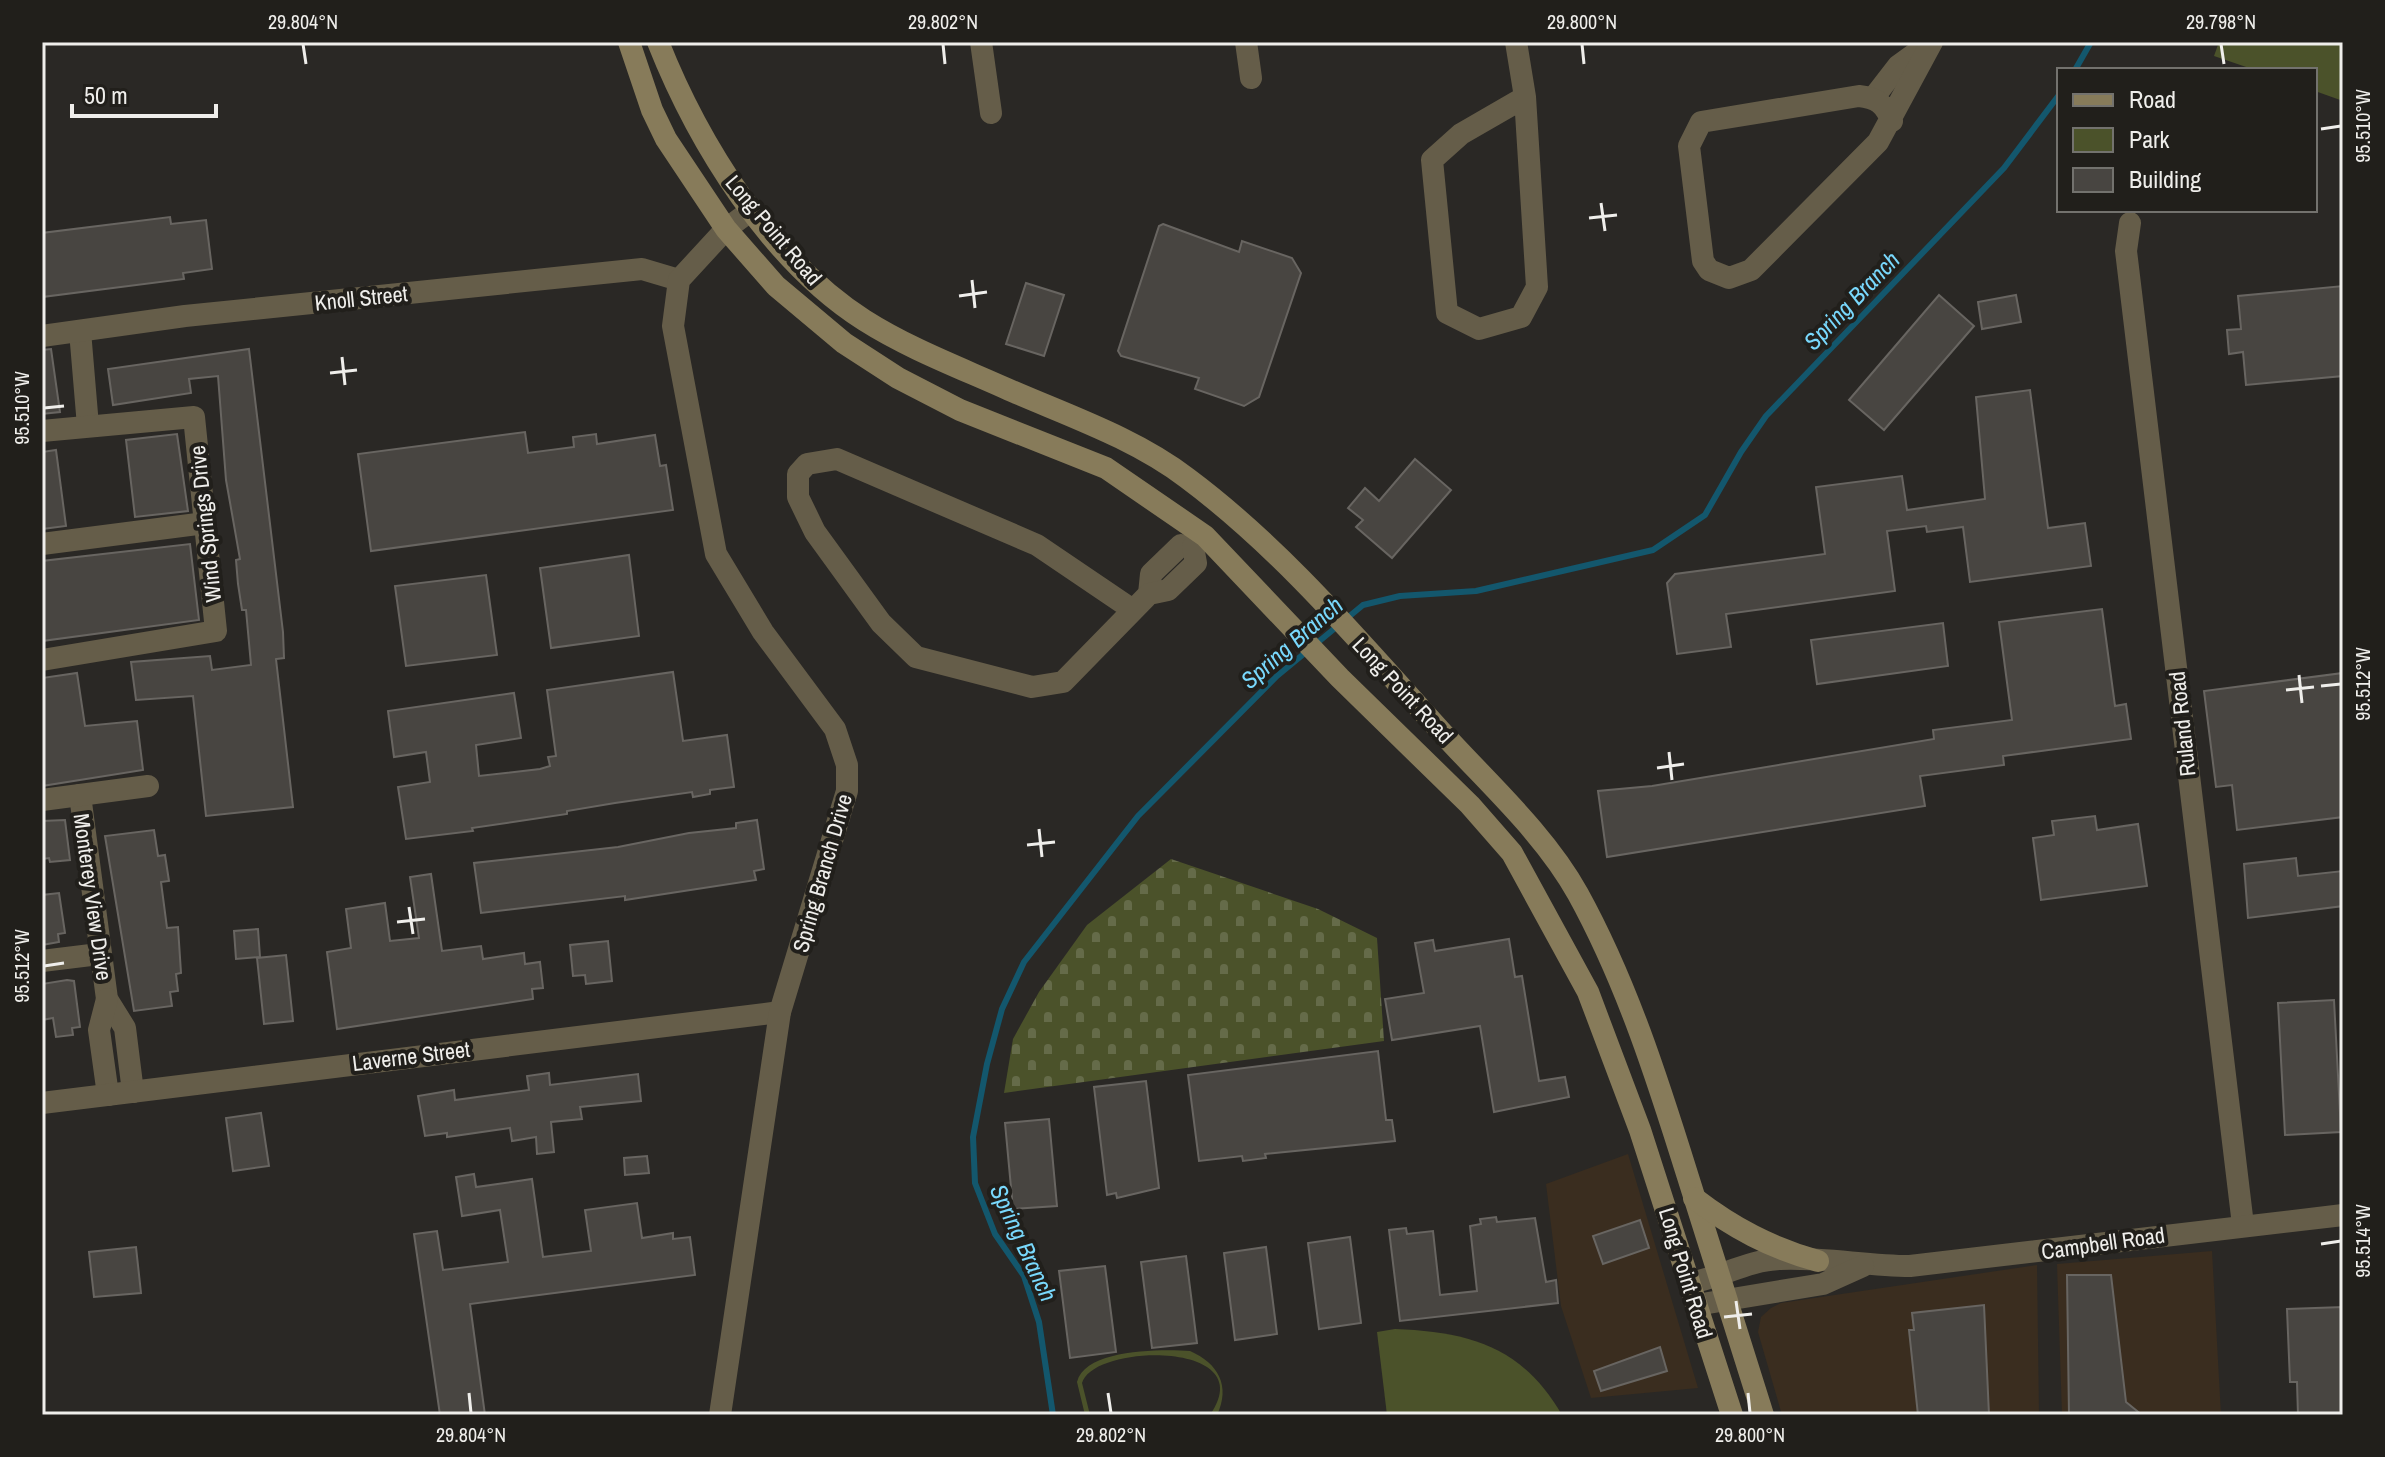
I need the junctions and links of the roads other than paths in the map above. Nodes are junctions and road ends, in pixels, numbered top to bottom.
1 (629, 42) edge
2 (658, 42) edge
3 (981, 42) edge
4 (1246, 42) edge
5 (1516, 42) edge
6 (1932, 42) edge
7 (1251, 78) dead end
8 (1525, 97) junction
9 (1874, 97) junction
10 (991, 113) dead end
11 (1892, 121) junction
12 (753, 209) junction
13 (2130, 223) dead end
14 (726, 229) junction
15 (679, 280) junction
16 (80, 331) junction
17 (42, 336) edge
18 (88, 426) junction
19 (42, 431) edge
20 (1222, 508) junction
21 (205, 523) junction
22 (1199, 542) junction
23 (42, 544) edge
24 (1133, 610) junction
25 (42, 660) edge
26 (148, 786) dead end
27 (80, 795) junction
28 (42, 800) edge
29 (99, 954) junction
30 (42, 961) edge
31 (107, 999) junction
32 (780, 1012) junction
33 (133, 1092) junction
34 (108, 1095) junction
35 (42, 1103) edge
36 (1694, 1198) junction
37 (2343, 1215) edge
38 (2243, 1225) junction
39 (1818, 1261) junction
40 (1863, 1266) junction
41 (1720, 1277) junction
42 (1690, 1283) junction
43 (1727, 1301) junction
44 (1696, 1305) junction
45 (720, 1415) edge
46 (1732, 1415) edge
47 (1763, 1415) edge

1 - 14 main road, Long Point Road
2 - 12 main road, Long Point Road
3 - 10 street
4 - 7 street
5 - 8 street
6 - 9 street
6 - 11 street
8 - 8 street
9 - 11 street
9 - 11 street
12 - 14 street
12 - 20 main road, Long Point Road
13 - 38 street, Ruland Road
14 - 15 street
14 - 22 main road, Long Point Road
15 - 16 street, Knoll Street
15 - 32 street, Spring Branch Drive
16 - 17 street, Knoll Street
16 - 18 street
18 - 19 street
18 - 21 street, Wind Springs Drive
20 - 22 main road
20 - 36 main road, Long Point Road
21 - 23 street
21 - 25 street, Wind Springs Drive
22 - 24 street
22 - 42 main road, Long Point Road
24 - 24 street
26 - 27 street
27 - 28 street
27 - 29 street, Monterey View Drive
29 - 30 street
29 - 31 street, Monterey View Drive
31 - 33 street, Monterey View Drive
31 - 34 street, Monterey View Drive
32 - 33 street, Laverne Street
32 - 45 street, Spring Branch Drive
33 - 34 street, Laverne Street
34 - 35 street, Laverne Street
36 - 39 main road
36 - 41 main road, Long Point Road
37 - 38 street, Campbell Road
38 - 40 street, Campbell Road
39 - 40 street, Campbell Road
39 - 41 street, Campbell Road
40 - 43 street, Campbell Road
41 - 42 street, Campbell Road
41 - 43 main road, Long Point Road
42 - 44 main road, Long Point Road
43 - 44 street, Campbell Road
43 - 47 main road, Long Point Road
44 - 46 main road, Long Point Road

